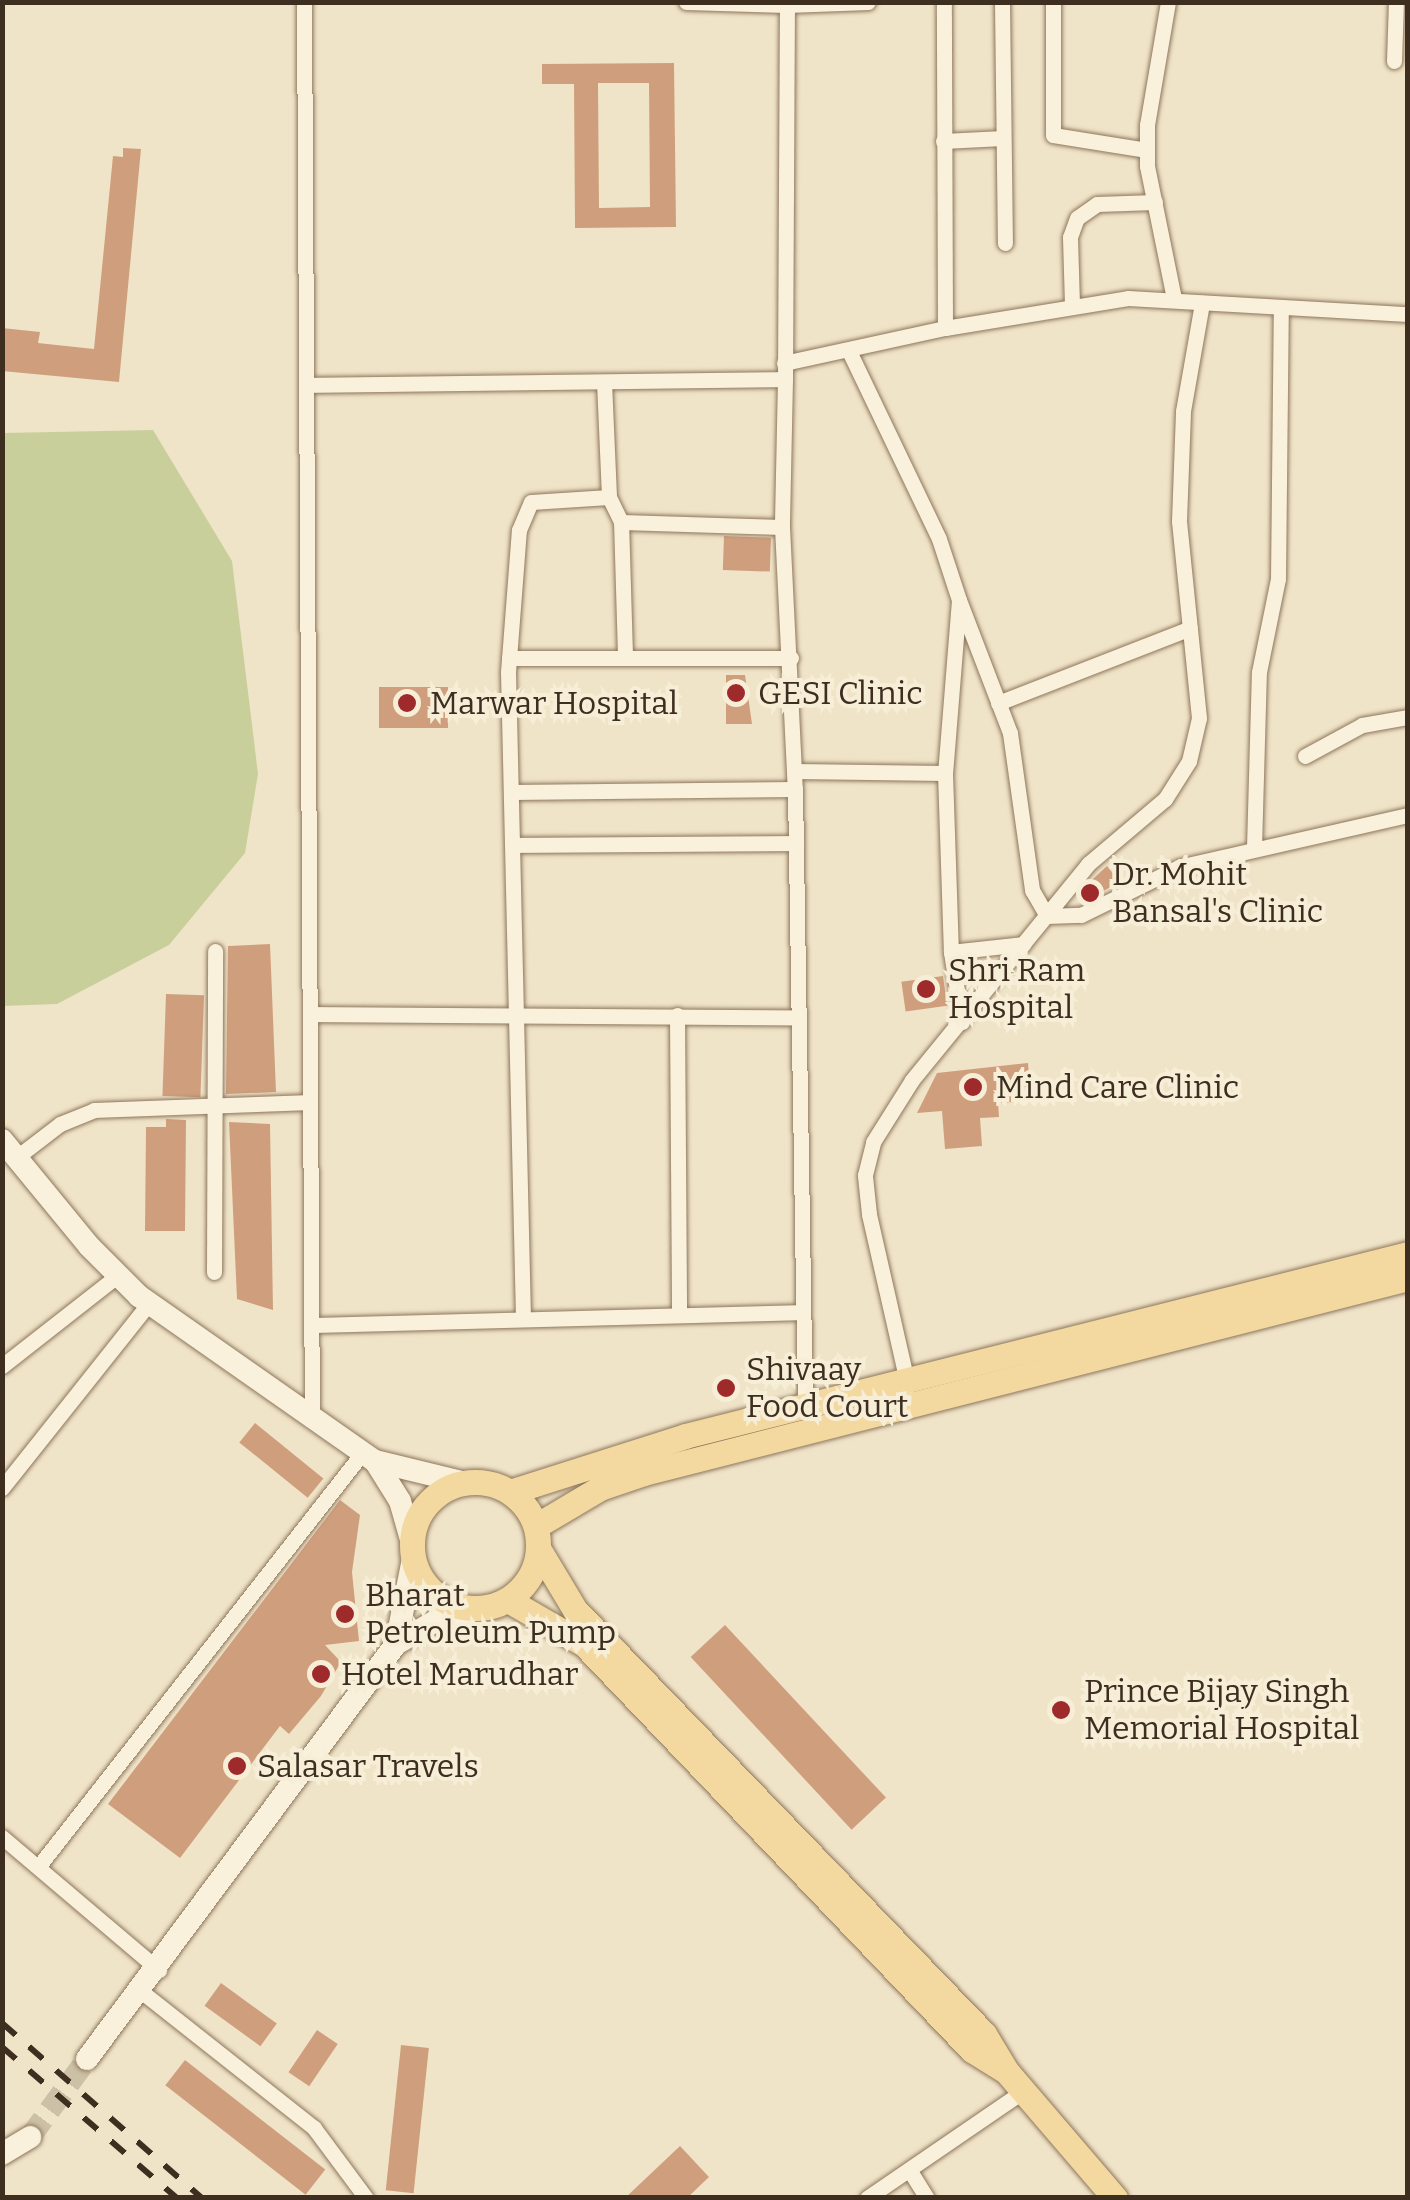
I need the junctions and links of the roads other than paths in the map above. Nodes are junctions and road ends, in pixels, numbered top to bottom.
1 (304, 2) edge
2 (686, 2) edge
3 (868, 2) edge
4 (944, 2) edge
5 (1002, 2) edge
6 (1053, 2) edge
7 (1168, 2) edge
8 (1396, 2) edge
9 (787, 5) junction
10 (1394, 62) dead end
11 (1003, 138) junction
12 (943, 142) junction
13 (1148, 150) junction
14 (1154, 202) junction
15 (1004, 242) dead end
16 (1174, 299) junction
17 (1202, 303) junction
18 (1072, 305) junction
19 (1281, 311) junction
20 (1408, 314) edge
21 (945, 328) junction
22 (849, 350) junction
23 (785, 371) junction
24 (604, 382) junction
25 (306, 385) junction
26 (608, 497) junction
27 (621, 522) junction
28 (782, 527) junction
29 (959, 600) junction
30 (1190, 628) junction
31 (625, 656) junction
32 (509, 658) junction
33 (791, 658) junction
34 (998, 703) junction
35 (1408, 717) edge
36 (1305, 756) dead end
37 (794, 771) junction
38 (946, 773) junction
39 (794, 789) junction
40 (511, 792) junction
41 (1408, 815) edge
42 (796, 843) junction
43 (512, 845) junction
44 (1254, 848) junction
45 (1047, 916) junction
46 (1024, 944) junction
47 (216, 951) dead end
48 (951, 952) junction
49 (519, 1012) junction
50 (310, 1014) junction
51 (677, 1015) junction
52 (795, 1017) junction
53 (962, 1022) junction
54 (310, 1102) junction
55 (215, 1104) junction
56 (10, 1149) edge
57 (1408, 1254) edge
58 (214, 1272) dead end
59 (118, 1275) junction
60 (1408, 1278) edge
61 (150, 1302) junction
62 (1264, 1302) junction
63 (799, 1312) junction
64 (679, 1314) junction
65 (523, 1318) junction
66 (312, 1325) junction
67 (2, 1366) edge
68 (906, 1379) junction
69 (913, 1405) junction
70 (312, 1413) junction
71 (806, 1417) junction
72 (369, 1456) junction
73 (465, 1483) junction
74 (2, 1488) edge
75 (510, 1492) junction
76 (537, 1538) junction
77 (412, 1551) junction
78 (496, 1604) junction
79 (396, 1644) junction
80 (2, 1837) edge
81 (38, 1867) junction
82 (159, 1970) junction
83 (142, 1992) junction
84 (87, 2059) tunnel mouth
85 (1015, 2082) junction
86 (30, 2136) tunnel mouth
87 (2, 2154) edge
88 (910, 2170) junction
89 (366, 2198) edge
90 (868, 2198) edge
91 (927, 2198) edge
92 (1116, 2198) edge

1 - 25 street
2 - 9 street
3 - 9 street
4 - 12 street
5 - 11 street
6 - 13 street
7 - 13 street
8 - 10 street
9 - 23 street
11 - 12 street
11 - 15 street
12 - 21 street
13 - 14 street
14 - 16 street
14 - 18 street
16 - 17 street
16 - 18 street
17 - 19 street
17 - 30 street
18 - 21 street
19 - 20 street
19 - 44 street
21 - 22 street
22 - 23 street
22 - 29 street
23 - 24 street
23 - 28 street
24 - 25 street
24 - 26 street
25 - 50 street
26 - 27 street
26 - 32 street
27 - 28 street
27 - 31 street
28 - 33 street
29 - 34 street
29 - 38 street
30 - 34 street
30 - 45 street
31 - 32 street
31 - 33 street
32 - 40 street
33 - 37 street
34 - 45 street
35 - 36 street
37 - 38 street
37 - 39 street
38 - 48 street
39 - 40 street
39 - 42 street
40 - 43 street
41 - 44 street
42 - 43 street
42 - 52 street
43 - 49 street
44 - 45 street
45 - 46 street
46 - 48 street
46 - 53 street
47 - 55 street
48 - 53 street
49 - 50 street
49 - 51 street
49 - 65 street
50 - 54 street
51 - 52 street
51 - 64 street
52 - 63 street
53 - 68 street
54 - 55 street
54 - 66 street
55 - 56 street
55 - 58 street
56 - 59 street
57 - 62 main road
59 - 61 street
59 - 67 street
60 - 62 main road
61 - 70 street
61 - 74 street
62 - 68 main road
62 - 69 main road
63 - 64 street
63 - 71 street
64 - 65 street
65 - 66 street
66 - 70 street
68 - 69 street
68 - 71 main road
69 - 71 main road
70 - 72 street
71 - 75 main road
71 - 76 main road
72 - 73 street
72 - 77 street
72 - 81 street
73 - 75 main road
73 - 77 main road
75 - 76 main road
76 - 78 main road
76 - 85 main road
77 - 78 main road
77 - 79 street
78 - 79 street
78 - 85 main road
79 - 82 street
80 - 81 street
81 - 82 street
82 - 83 street
83 - 84 street
83 - 89 street
85 - 88 street
85 - 92 main road
86 - 87 street
88 - 90 street
88 - 91 street

